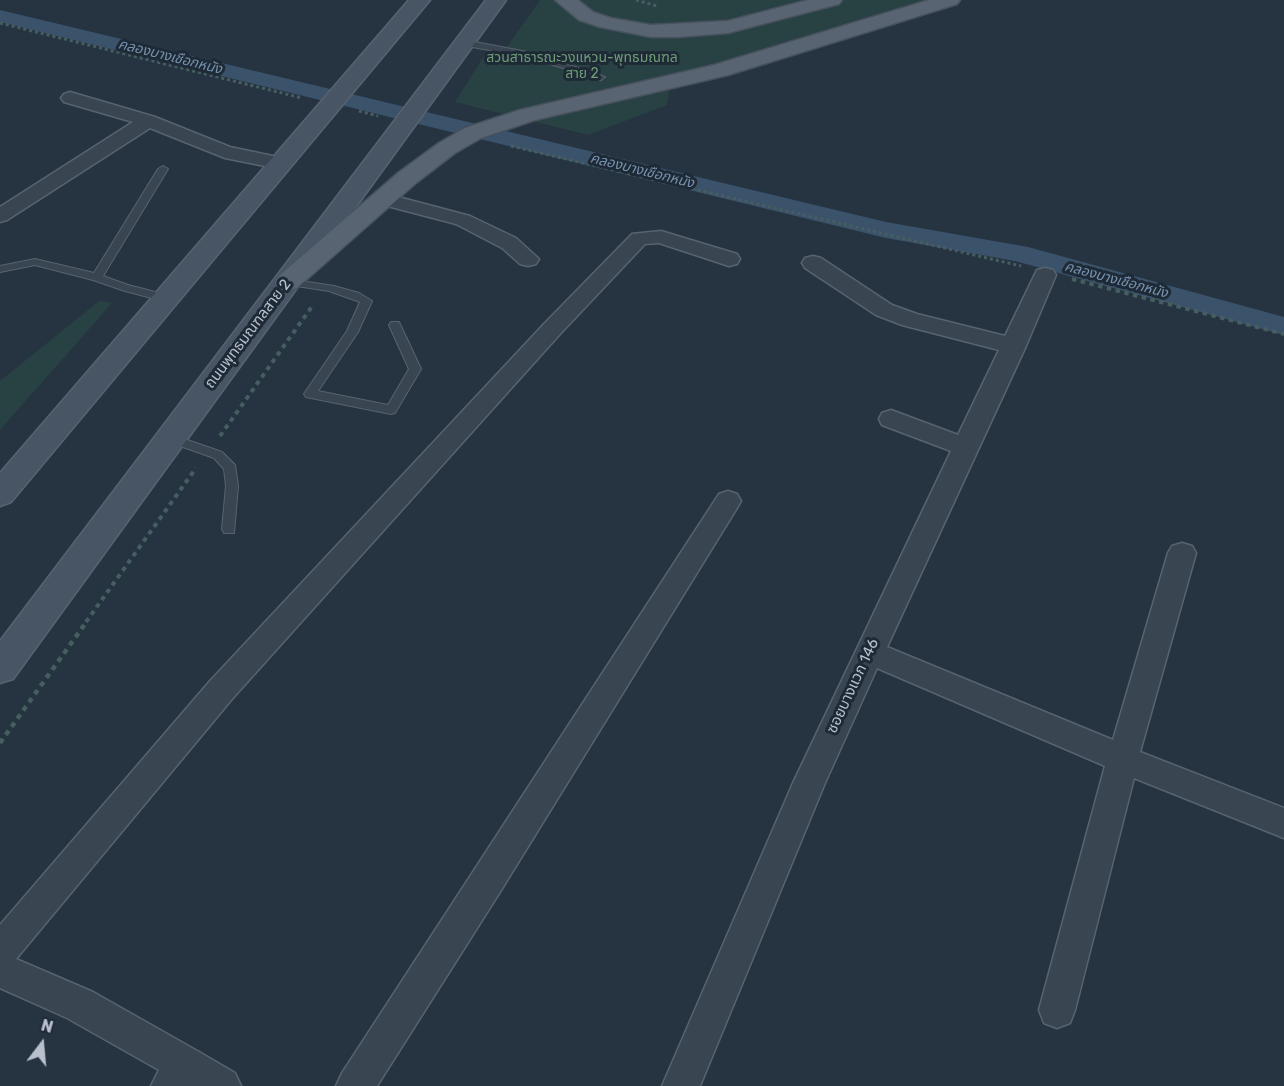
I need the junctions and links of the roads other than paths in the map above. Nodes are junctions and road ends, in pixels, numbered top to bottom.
1 (420, 0) edge
2 (496, 0) edge
3 (565, 0) edge
4 (832, 0) edge
5 (950, 0) edge
6 (464, 43) junction
7 (601, 77) dead end
8 (70, 98) dead end
9 (148, 121) junction
10 (280, 163) junction
11 (163, 169) dead end
12 (383, 199) junction
13 (0, 216) edge
14 (528, 259) dead end
15 (729, 259) dead end
16 (813, 263) dead end
17 (0, 269) edge
18 (97, 277) junction
19 (1036, 278) road end
20 (288, 282) junction
21 (167, 298) junction
22 (395, 325) dead end
23 (1014, 346) junction
24 (891, 420) dead end
25 (170, 438) junction
26 (966, 447) junction
27 (0, 494) edge
28 (728, 501) dead end
29 (229, 529) dead end
30 (1182, 554) dead end
31 (869, 652) junction
32 (0, 668) edge
33 (1123, 758) junction
34 (1284, 823) edge
35 (0, 952) edge
36 (0, 969) edge
37 (1057, 1010) dead end
38 (178, 1076) edge
39 (222, 1086) edge
40 (355, 1086) edge
41 (681, 1086) edge

1 - 10 main road
2 - 6 main road, ถนนพุทธมณฑลสาย 2
3 - 4 main road
5 - 12 main road
6 - 7 lane
6 - 20 main road, ถนนพุทธมณฑลสาย 2
8 - 9 street
9 - 10 street
9 - 13 street
10 - 21 main road
11 - 18 lane
12 - 14 street
12 - 20 main road
15 - 35 street
16 - 23 street
17 - 18 lane
18 - 21 lane
19 - 23 street, ซอยบางแวก 146
20 - 22 lane
20 - 25 main road, ถนนพุทธมณฑลสาย 2
21 - 27 main road
23 - 26 street, ซอยบางแวก 146
24 - 26 street
25 - 29 lane
25 - 32 main road, ถนนพุทธมณฑลสาย 2
26 - 31 street, ซอยบางแวก 146
28 - 40 street
30 - 33 street
31 - 33 street
31 - 41 street, ซอยบางแวก 146
33 - 34 street
33 - 37 street
36 - 38 street
38 - 39 street

